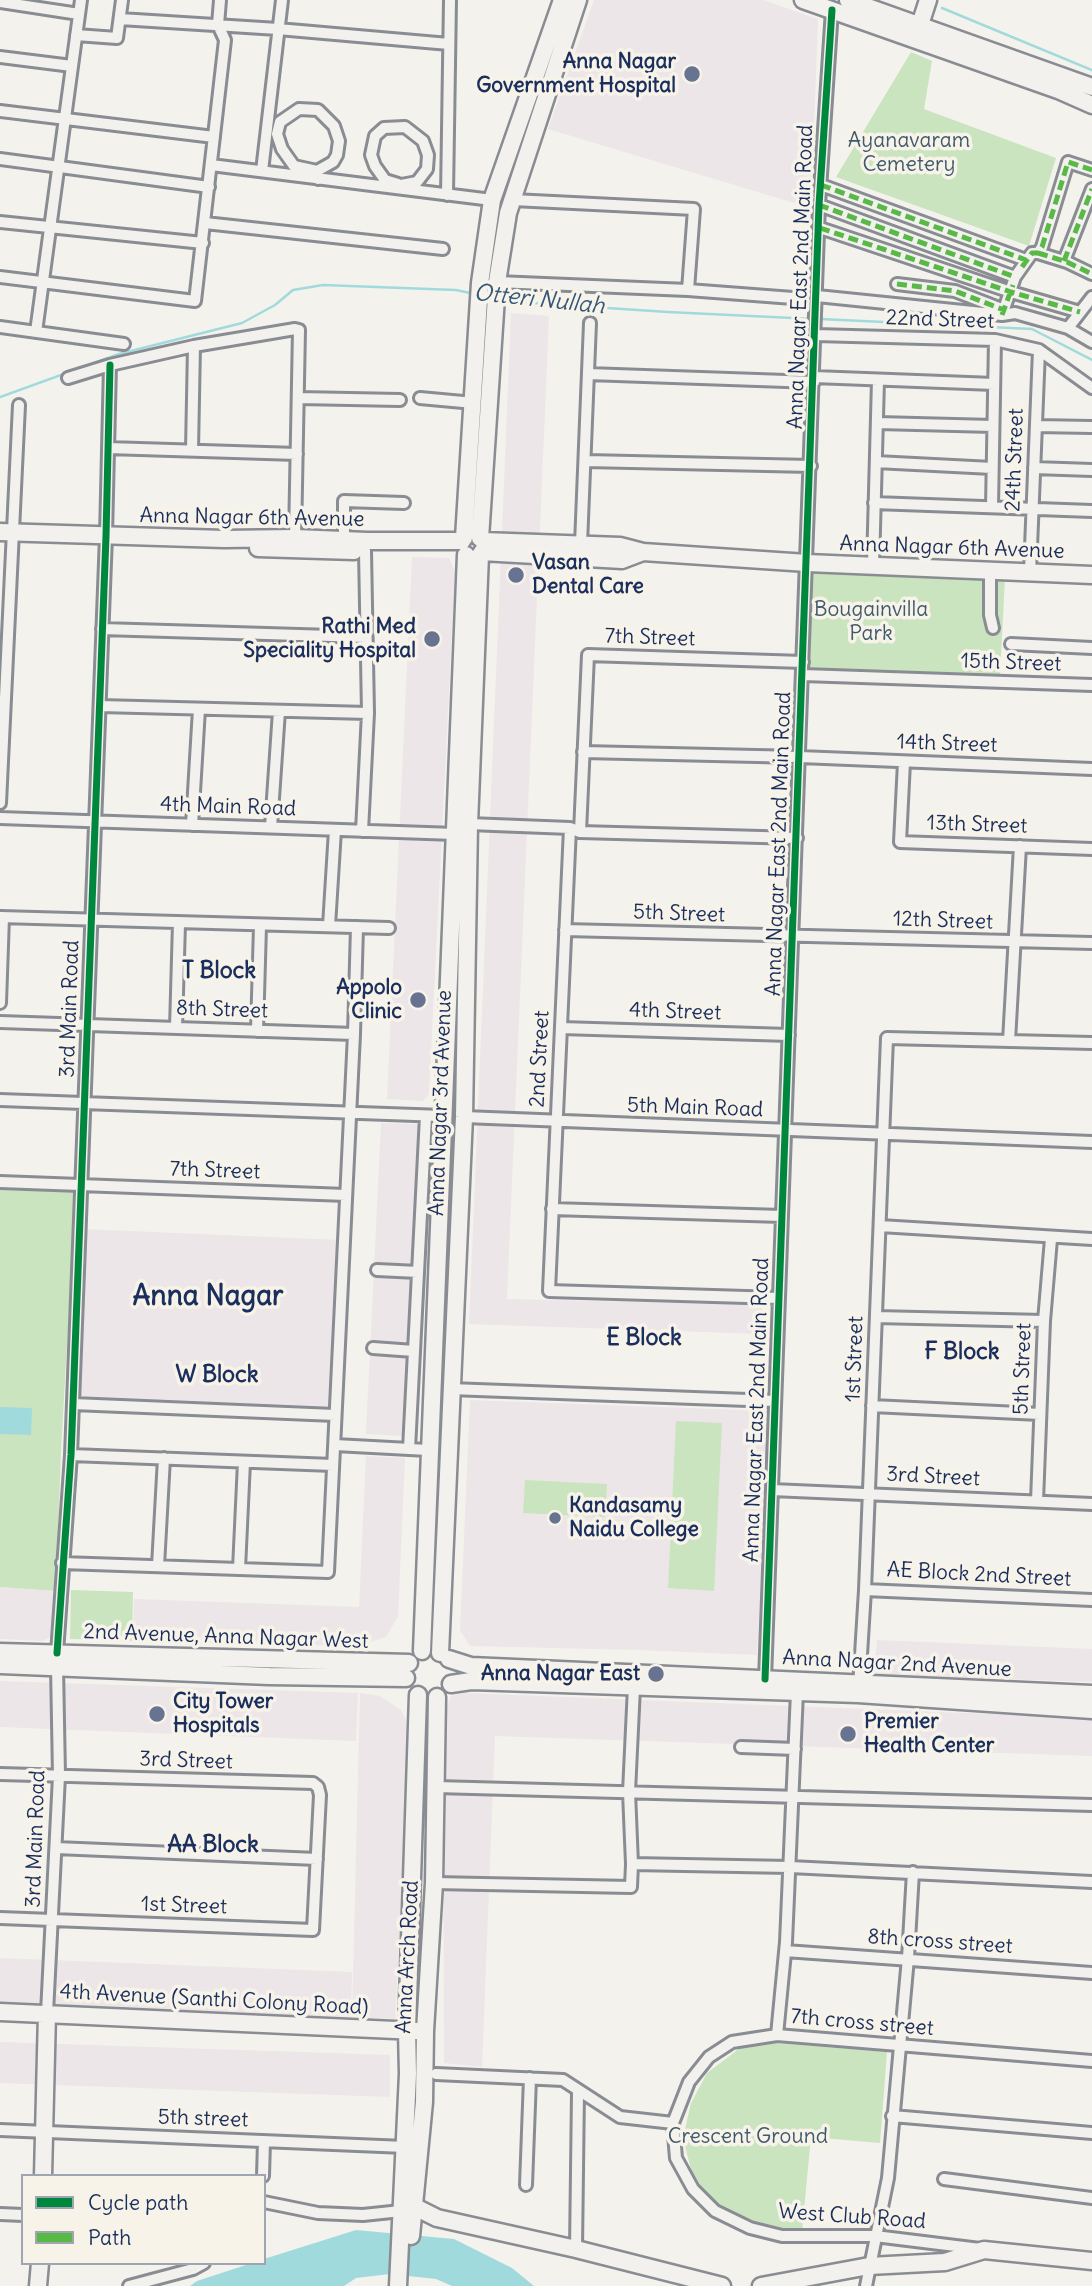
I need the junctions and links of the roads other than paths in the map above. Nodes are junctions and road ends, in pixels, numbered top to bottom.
1 (81, 0) edge
2 (122, 0) edge
3 (220, 0) edge
4 (282, 0) edge
5 (450, 0) edge
6 (803, 0) edge
7 (848, 0) edge
8 (928, 0) edge
9 (0, 2) edge
10 (568, 5) edge
11 (832, 9) junction
12 (79, 14) junction
13 (120, 19) junction
14 (218, 25) junction
15 (278, 29) junction
16 (918, 32) junction
17 (76, 35) junction
18 (449, 44) junction
19 (0, 57) edge
20 (72, 66) junction
21 (1092, 87) edge
22 (1092, 105) edge
23 (0, 111) edge
24 (65, 119) junction
25 (214, 137) junction
26 (0, 159) edge
27 (211, 165) junction
28 (59, 167) junction
29 (1092, 170) edge
30 (262, 171) junction
31 (318, 175) junction
32 (821, 185) junction
33 (209, 187) junction
34 (401, 187) junction
35 (1092, 190) edge
36 (447, 195) junction
37 (492, 200) junction
38 (513, 200) junction
39 (819, 205) junction
40 (0, 222) edge
41 (205, 223) junction
42 (51, 226) junction
43 (820, 228) junction
44 (203, 243) junction
45 (443, 249) dead end
46 (1038, 253) junction
47 (1026, 260) junction
48 (1065, 261) junction
49 (1091, 270) edge
50 (0, 277) edge
51 (1015, 277) junction
52 (43, 283) junction
53 (897, 284) dead end
54 (688, 290) junction
55 (1011, 292) junction
56 (497, 293) junction
57 (817, 296) junction
58 (1092, 297) edge
59 (793, 298) dead end
60 (1080, 312) junction
61 (1003, 313) junction
62 (590, 323) dead end
63 (0, 327) edge
64 (1068, 328) junction
65 (36, 332) junction
66 (816, 335) junction
67 (995, 340) junction
68 (1092, 342) edge
69 (124, 344) dead end
70 (194, 346) junction
71 (1039, 350) junction
72 (110, 365) junction
73 (589, 374) junction
74 (68, 378) dead end
75 (814, 380) junction
76 (878, 380) junction
77 (994, 384) junction
78 (1092, 388) edge
79 (299, 398) junction
80 (420, 398) dead end
81 (400, 400) dead end
82 (474, 403) junction
83 (19, 405) dead end
84 (878, 423) junction
85 (993, 426) junction
86 (1036, 426) junction
87 (1092, 427) edge
88 (108, 448) junction
89 (192, 450) junction
90 (298, 454) junction
91 (586, 461) junction
92 (876, 461) junction
93 (811, 466) junction
94 (992, 468) junction
95 (1034, 468) junction
96 (1092, 470) edge
97 (404, 503) dead end
98 (874, 503) junction
99 (992, 507) junction
100 (1033, 509) junction
101 (1092, 511) edge
102 (6, 532) edge
103 (106, 536) junction
104 (295, 538) junction
105 (224, 539) junction
106 (344, 540) junction
107 (581, 544) junction
108 (472, 546) junction
109 (365, 551) junction
110 (643, 552) junction
111 (807, 564) junction
112 (873, 566) junction
113 (990, 570) junction
114 (1030, 572) junction
115 (1092, 575) edge
116 (4, 624) edge
117 (993, 628) dead end
118 (102, 629) junction
119 (365, 637) junction
120 (1011, 644) dead end
121 (1092, 648) edge
122 (803, 662) junction
123 (803, 675) junction
124 (1092, 685) edge
125 (100, 706) junction
126 (199, 709) junction
127 (279, 711) junction
128 (368, 713) junction
129 (2, 732) edge
130 (583, 752) junction
131 (800, 757) junction
132 (904, 762) junction
133 (1092, 769) edge
134 (0, 803) edge
135 (0, 818) edge
136 (95, 822) junction
137 (469, 824) junction
138 (192, 825) junction
139 (271, 827) junction
140 (335, 830) junction
141 (575, 830) junction
142 (362, 831) junction
143 (455, 834) junction
144 (797, 838) junction
145 (1020, 846) junction
146 (1092, 849) edge
147 (1, 917) edge
148 (90, 920) junction
149 (179, 923) junction
150 (260, 926) junction
151 (329, 926) junction
152 (357, 927) junction
153 (389, 928) dead end
154 (565, 930) junction
155 (793, 936) junction
156 (1015, 942) junction
157 (1092, 943) edge
158 (0, 1003) edge
159 (0, 1022) edge
160 (87, 1025) junction
161 (176, 1028) junction
162 (561, 1028) junction
163 (257, 1031) junction
164 (354, 1034) junction
165 (789, 1035) junction
166 (1009, 1041) junction
167 (1092, 1043) edge
168 (0, 1100) edge
169 (84, 1103) junction
170 (351, 1113) junction
171 (426, 1116) junction
172 (443, 1116) junction
173 (464, 1117) junction
174 (556, 1121) junction
175 (785, 1130) junction
176 (883, 1134) junction
177 (1092, 1142) edge
178 (0, 1182) edge
179 (81, 1185) junction
180 (346, 1195) junction
181 (552, 1209) junction
182 (782, 1216) junction
183 (880, 1226) junction
184 (1051, 1238) junction
185 (1092, 1240) edge
186 (377, 1270) dead end
187 (418, 1272) junction
188 (779, 1298) junction
189 (876, 1317) junction
190 (1044, 1321) junction
191 (373, 1348) dead end
192 (414, 1351) junction
193 (450, 1389) junction
194 (775, 1401) junction
195 (73, 1404) junction
196 (872, 1406) junction
197 (1040, 1414) junction
198 (335, 1415) junction
199 (335, 1445) junction
200 (409, 1449) junction
201 (428, 1450) junction
202 (71, 1455) junction
203 (164, 1458) junction
204 (244, 1462) junction
205 (333, 1465) junction
206 (772, 1490) junction
207 (869, 1494) junction
208 (1037, 1501) junction
209 (1092, 1504) edge
210 (62, 1563) junction
211 (158, 1566) junction
212 (239, 1569) junction
213 (865, 1590) junction
214 (1092, 1600) edge
215 (422, 1651) junction
216 (0, 1652) edge
217 (445, 1656) junction
218 (57, 1660) junction
219 (0, 1665) edge
220 (407, 1670) junction
221 (765, 1679) junction
222 (451, 1685) junction
223 (634, 1687) junction
224 (858, 1688) junction
225 (797, 1692) junction
226 (1092, 1694) edge
227 (418, 1700) junction
228 (437, 1702) junction
229 (1092, 1710) edge
230 (741, 1747) dead end
231 (795, 1749) junction
232 (0, 1774) edge
233 (58, 1776) junction
234 (436, 1787) junction
235 (629, 1792) junction
236 (793, 1797) junction
237 (1092, 1805) edge
238 (56, 1849) junction
239 (317, 1859) junction
240 (632, 1864) junction
241 (790, 1867) junction
242 (912, 1872) junction
243 (1092, 1882) edge
244 (434, 1883) junction
245 (0, 1918) edge
246 (53, 1920) junction
247 (786, 1951) junction
248 (908, 1958) junction
249 (1092, 1973) edge
250 (0, 2012) edge
251 (46, 2018) junction
252 (0, 2022) edge
253 (407, 2035) junction
254 (777, 2035) junction
255 (425, 2036) junction
256 (900, 2045) junction
257 (1092, 2061) edge
258 (436, 2074) dead end
259 (530, 2078) junction
260 (578, 2092) junction
261 (892, 2116) junction
262 (673, 2123) junction
263 (0, 2130) edge
264 (45, 2132) junction
265 (1092, 2133) edge
266 (264, 2141) junction
267 (405, 2147) junction
268 (43, 2174) edge
269 (263, 2174) edge
270 (944, 2179) dead end
271 (526, 2185) dead end
272 (1092, 2198) edge
273 (266, 2202) edge
274 (0, 2214) edge
275 (407, 2214) junction
276 (21, 2215) edge
277 (875, 2236) junction
278 (576, 2249) junction
279 (984, 2250) junction
280 (1092, 2261) edge
281 (40, 2265) edge
282 (200, 2265) edge
283 (869, 2266) junction
284 (38, 2286) edge
285 (129, 2286) edge
286 (398, 2286) edge
287 (409, 2286) edge
288 (722, 2286) edge
289 (761, 2286) edge
290 (866, 2286) edge

1 - 12 street
2 - 13 street
3 - 14 street
4 - 15 street
5 - 18 street
6 - 11 main road
7 - 16 main road
8 - 16 main road
9 - 12 street
10 - 37 main road, Anna Nagar 3rd Avenue
10 - 38 main road, Anna Nagar 3rd Avenue
11 - 16 main road
11 - 32 street, Anna Nagar East 2nd Main Road
12 - 17 street
13 - 14 street
13 - 17 street
14 - 15 street
14 - 25 street
15 - 18 street
15 - 30 street
16 - 21 main road
16 - 22 main road
17 - 20 street
18 - 36 street
19 - 20 street
20 - 24 street
23 - 24 street
24 - 25 street
24 - 28 street
25 - 27 street
26 - 28 street
27 - 30 street
27 - 33 street
28 - 33 street
28 - 42 street
29 - 46 street
30 - 31 street
31 - 31 street
31 - 34 street
32 - 39 street, Anna Nagar East 2nd Main Road
32 - 47 street
33 - 41 street
34 - 34 street
34 - 36 street
35 - 48 street
36 - 37 street
37 - 82 main road, Anna Nagar 3rd Avenue
38 - 54 street
38 - 56 main road, Anna Nagar 3rd Avenue
39 - 43 street, Anna Nagar East 2nd Main Road
39 - 51 street
40 - 42 street
41 - 44 street
41 - 45 street
42 - 44 street
42 - 52 street
43 - 55 street
43 - 57 street, Anna Nagar East 2nd Main Road
44 - 52 street
46 - 47 street
46 - 48 street
47 - 51 street
48 - 49 street
50 - 52 street
51 - 55 street
52 - 65 street
53 - 61 street
54 - 56 street
54 - 59 street
55 - 60 street
55 - 61 street
56 - 108 main road, Anna Nagar 3rd Avenue
57 - 61 street
57 - 66 street, Anna Nagar East 2nd Main Road
58 - 60 street
60 - 64 street
61 - 64 street
62 - 73 street
63 - 65 street
64 - 68 street
65 - 69 street
66 - 67 street, 22nd Street
66 - 75 street, Anna Nagar East 2nd Main Road
67 - 71 street, 22nd Street
67 - 77 street
70 - 72 street
70 - 79 street
70 - 89 street
71 - 78 street, 22nd Street
71 - 86 street, 24th Street
72 - 74 street
72 - 88 street, 3rd Main Road
73 - 75 street
73 - 91 street
75 - 76 street
75 - 93 street, Anna Nagar East 2nd Main Road
76 - 77 street
76 - 84 street
77 - 85 street
79 - 81 street
79 - 90 street
80 - 82 street
82 - 108 main road, Anna Nagar 3rd Avenue
83 - 102 street
84 - 85 street
84 - 92 street
85 - 94 street
86 - 87 street
86 - 95 street, 24th Street
88 - 89 street
88 - 103 street, 3rd Main Road
89 - 90 street
90 - 104 street
91 - 93 street
91 - 107 street
92 - 94 street
92 - 98 street
93 - 111 street, Anna Nagar East 2nd Main Road
94 - 99 street
95 - 96 street
95 - 100 street, 24th Street
97 - 106 street
98 - 99 street
98 - 112 street
99 - 100 street
100 - 101 street
100 - 114 street, 24th Street
102 - 103 main road, Anna Nagar 6th Avenue
102 - 116 street
103 - 105 main road, Anna Nagar 6th Avenue
103 - 118 street, 3rd Main Road
104 - 105 main road, Anna Nagar 6th Avenue
104 - 106 main road, Anna Nagar 6th Avenue
105 - 109 main road
106 - 108 main road, Anna Nagar 6th Avenue
107 - 108 main road, Anna Nagar 6th Avenue
107 - 110 main road, Anna Nagar 6th Avenue
108 - 109 main road
108 - 110 main road, Anna Nagar 6th Avenue
108 - 137 main road, Anna Nagar 3rd Avenue
108 - 143 main road, Anna Nagar 3rd Avenue
109 - 119 street
110 - 111 main road, Anna Nagar 6th Avenue
111 - 112 main road, Anna Nagar 6th Avenue
111 - 122 street, Anna Nagar East 2nd Main Road
112 - 113 main road, Anna Nagar 6th Avenue
113 - 114 main road, Anna Nagar 6th Avenue
113 - 117 street
114 - 115 main road, Anna Nagar 6th Avenue
116 - 129 street
118 - 119 street
118 - 125 street, 3rd Main Road
119 - 128 street
120 - 121 street
122 - 123 street, Anna Nagar East 2nd Main Road
122 - 130 street, 7th Street
123 - 124 street, 15th Street
123 - 131 street, Anna Nagar East 2nd Main Road
125 - 126 street
125 - 136 street, 3rd Main Road
126 - 127 street
126 - 138 street
127 - 128 street
127 - 139 street
128 - 142 street
129 - 134 street
130 - 131 street, 14th Street
130 - 141 street, 7th Street
131 - 132 street, 14th Street
131 - 144 street, Anna Nagar East 2nd Main Road
132 - 133 street, 14th Street
132 - 145 street, 13th Street
135 - 136 street, 4th Main Road
136 - 138 street, 4th Main Road
136 - 148 street, 3rd Main Road
137 - 141 street
137 - 173 main road, Anna Nagar 3rd Avenue
138 - 139 street, 4th Main Road
139 - 140 street, 4th Main Road
140 - 142 street, 4th Main Road
140 - 151 street
141 - 144 street
141 - 154 street, 2nd Street
142 - 143 street, 4th Main Road
143 - 172 main road, Anna Nagar 3rd Avenue
144 - 155 street, Anna Nagar East 2nd Main Road
145 - 146 street, 13th Street
145 - 156 street
147 - 148 street
147 - 158 street
148 - 149 street
148 - 160 street, 3rd Main Road
149 - 150 street
149 - 161 street
150 - 151 street
150 - 163 street
151 - 152 street
152 - 153 street
152 - 164 street
154 - 155 street, 5th Street
154 - 162 street, 2nd Street
155 - 156 street, 12th Street
155 - 165 street, Anna Nagar East 2nd Main Road
156 - 157 street, 12th Street
156 - 166 street
159 - 160 street
160 - 161 street, 8th Street
160 - 169 street, 3rd Main Road
161 - 163 street, 8th Street
162 - 165 street, 4th Street
162 - 174 street, 2nd Street
163 - 164 street, 8th Street
164 - 170 street
165 - 175 street, Anna Nagar East 2nd Main Road
166 - 167 street
166 - 176 street, 1st Street
168 - 169 street
169 - 170 street
169 - 179 street, 3rd Main Road
170 - 171 street
170 - 180 street
171 - 172 street
171 - 187 street
172 - 201 main road, Anna Nagar 3rd Avenue
173 - 174 street, 5th Main Road
173 - 193 main road, Anna Nagar 3rd Avenue
174 - 175 street, 5th Main Road
174 - 181 street, 2nd Street
175 - 176 street, 5th Main Road
175 - 182 street, Anna Nagar East 2nd Main Road
176 - 177 street, 5th Main Road
176 - 183 street, 1st Street
178 - 179 street, 7th Street
179 - 180 street, 7th Street
179 - 195 street, 3rd Main Road
180 - 198 street
181 - 182 street
181 - 188 street, 2nd Street
182 - 188 street, Anna Nagar East 2nd Main Road
183 - 184 street
183 - 189 street, 1st Street
184 - 185 street
184 - 190 street, 5th Street
186 - 187 street
187 - 192 street
188 - 194 street, Anna Nagar East 2nd Main Road
189 - 190 street
189 - 196 street, 1st Street
190 - 197 street, 5th Street
191 - 192 street
192 - 200 street
193 - 194 street
193 - 217 main road, Anna Nagar 3rd Avenue
194 - 206 street, Anna Nagar East 2nd Main Road
195 - 198 street
195 - 202 street, 3rd Main Road
196 - 197 street
196 - 207 street, 1st Street
197 - 208 street, 5th Street
198 - 199 street
199 - 200 street
199 - 205 street
200 - 201 street
201 - 215 main road, Anna Nagar 3rd Avenue
202 - 203 street
202 - 210 street, 3rd Main Road
203 - 204 street
203 - 211 street
204 - 205 street
204 - 212 street
205 - 212 street
206 - 207 street, 3rd Street
206 - 221 street, Anna Nagar East 2nd Main Road
207 - 208 street, 3rd Street
207 - 213 street, 1st Street
208 - 209 street, 3rd Street
210 - 211 street
210 - 218 street, 3rd Main Road
211 - 212 street
213 - 214 street, AE Block 2nd Street
213 - 224 street, 1st Street
215 - 217 main road
215 - 220 main road
216 - 218 main road, 2nd Avenue, Anna Nagar West
217 - 221 main road, Anna Nagar 2nd Avenue
217 - 222 main road
218 - 219 main road, 2nd Avenue, Anna Nagar West
218 - 220 main road, 2nd Avenue, Anna Nagar West
218 - 233 street, 3rd Main Road
220 - 227 main road
221 - 224 main road, Anna Nagar 2nd Avenue
222 - 223 main road, Anna Nagar 2nd Avenue
222 - 228 main road
223 - 225 main road, Anna Nagar 2nd Avenue
223 - 235 street
224 - 225 main road, Anna Nagar 2nd Avenue
224 - 226 main road, Anna Nagar 2nd Avenue
224 - 229 main road, Anna Nagar 2nd Avenue
225 - 231 street
227 - 228 main road
227 - 253 main road, Anna Arch Road
228 - 234 main road, Anna Arch Road
230 - 231 street
231 - 236 street
232 - 233 street
233 - 238 street, 3rd Main Road
233 - 239 street, 3rd Street
234 - 235 street
234 - 244 main road, Anna Arch Road
235 - 236 street
235 - 240 street
236 - 237 street
236 - 241 street
238 - 239 street
238 - 246 street, 3rd Main Road
239 - 246 street, 1st Street
240 - 241 street
240 - 244 street
241 - 242 street
241 - 247 street
242 - 243 street
242 - 248 street
244 - 255 main road, Anna Arch Road
245 - 246 street
246 - 251 street, 3rd Main Road
247 - 248 street, 8th cross street
247 - 254 street
248 - 249 street, 8th cross street
248 - 256 street
250 - 251 main road, 4th Avenue (Santhi Colony Road)
251 - 252 main road, 4th Avenue (Santhi Colony Road)
251 - 253 main road, 4th Avenue (Santhi Colony Road)
251 - 264 main road
253 - 255 main road, 4th Avenue (Santhi Colony Road)
253 - 267 main road, Anna Arch Road
254 - 256 street, 7th cross street
254 - 262 street, 7th cross street
255 - 275 main road, Anna Arch Road
256 - 257 street, 7th cross street
256 - 261 street
258 - 259 street
259 - 260 street
259 - 271 street
260 - 262 street
260 - 278 street
261 - 265 street
261 - 277 street
262 - 277 street, West Club Road
263 - 264 street, 5th street
264 - 266 street, 5th street
264 - 268 main road
266 - 267 street, 5th street
266 - 269 street
267 - 275 main road, Anna Arch Road
270 - 272 street
273 - 275 street
274 - 276 street
275 - 278 main road
275 - 286 main road
275 - 287 main road
277 - 279 street, West Club Road
277 - 283 street
278 - 288 main road
279 - 280 main road, West Club Road
279 - 283 main road
281 - 284 main road
282 - 285 street
283 - 289 main road
283 - 290 street

